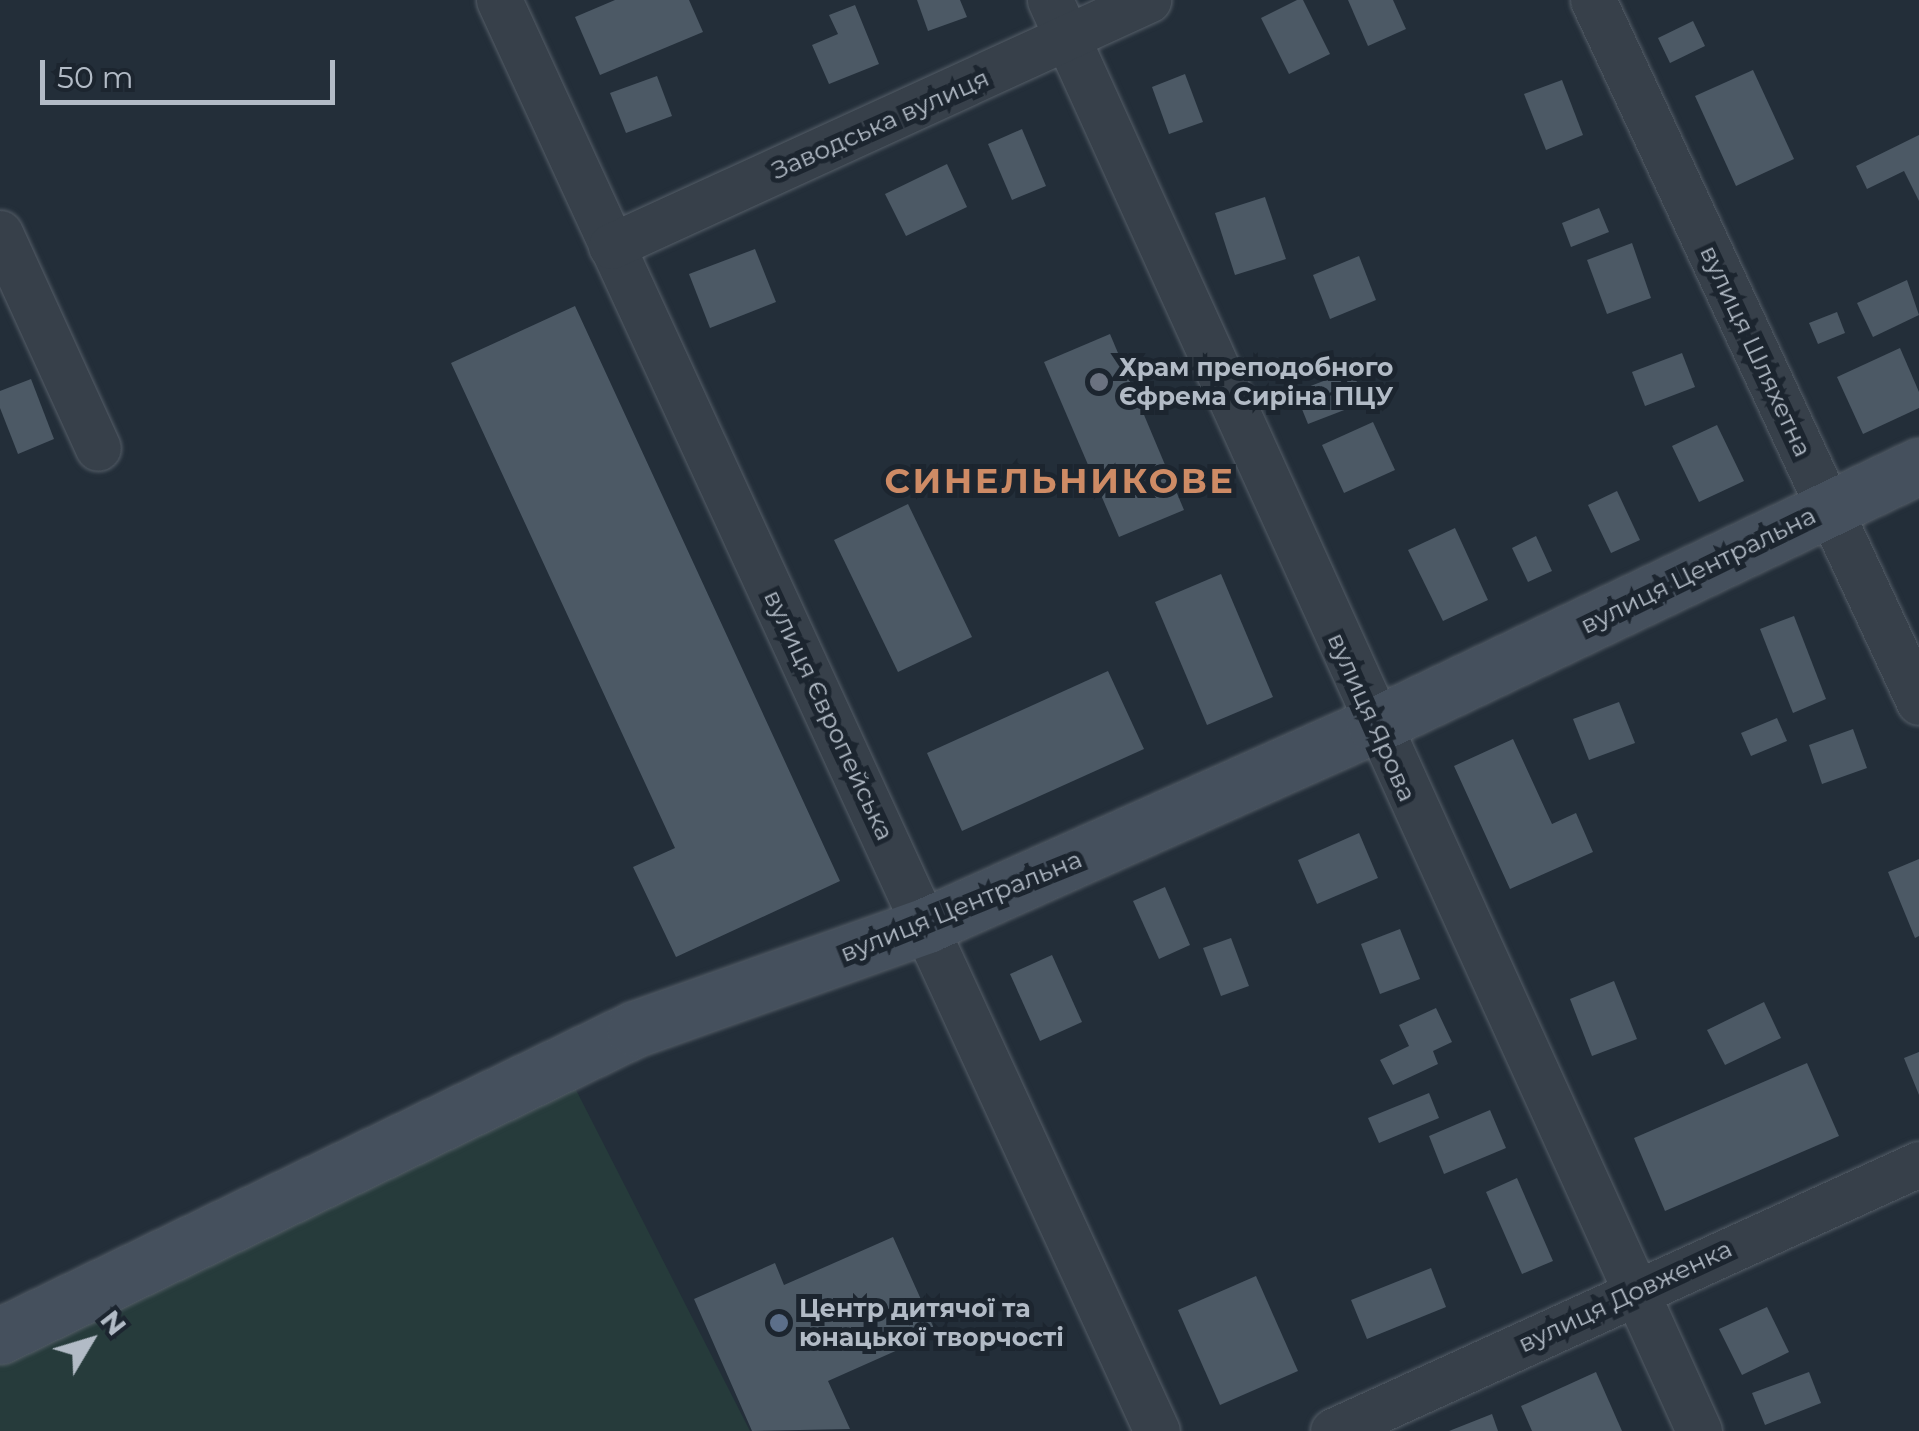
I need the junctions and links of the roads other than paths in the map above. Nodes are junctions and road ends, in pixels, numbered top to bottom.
1 (500, 0) edge
2 (1148, 0) edge
3 (1593, 0) edge
4 (1058, 20) edge
5 (0, 232) edge
6 (611, 246) junction
7 (98, 448) dead end
8 (1919, 466) edge
9 (1829, 508) junction
10 (1919, 702) edge
11 (1376, 725) junction
12 (927, 925) junction
13 (1919, 1164) edge
14 (1633, 1292) junction
15 (0, 1336) edge
16 (1157, 1431) edge
17 (1333, 1431) edge
18 (1699, 1431) edge

1 - 6 street, вулиця Європейська
2 - 4 street, Заводська вулиця
3 - 9 street, вулиця Шляхетна
4 - 6 street, Заводська вулиця
4 - 11 street, вулиця Ярова
5 - 7 street
6 - 12 street, вулиця Європейська
8 - 9 main road, вулиця Центральна
9 - 10 street, вулиця Шляхетна
9 - 11 main road, вулиця Центральна
11 - 12 main road, вулиця Центральна
11 - 14 street, вулиця Ярова
12 - 15 main road, вулиця Центральна
12 - 16 street, вулиця Європейська
13 - 14 street, вулиця Довженка
14 - 17 street, вулиця Довженка
14 - 18 street, вулиця Ярова

